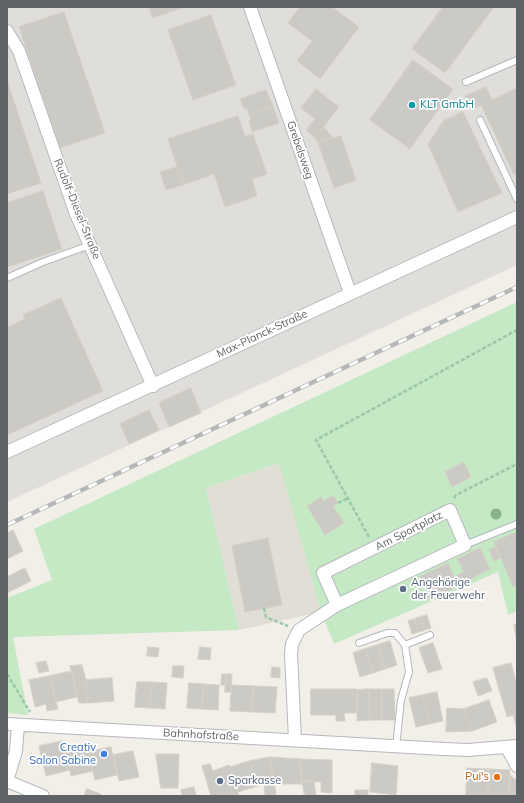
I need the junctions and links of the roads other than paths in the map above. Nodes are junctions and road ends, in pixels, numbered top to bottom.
1 (250, 7) edge
2 (7, 31) edge
3 (517, 60) edge
4 (466, 82) dead end
5 (480, 120) dead end
6 (517, 199) edge
7 (517, 217) edge
8 (90, 244) junction
9 (7, 278) edge
10 (350, 293) junction
11 (152, 386) junction
12 (7, 452) edge
13 (517, 524) edge
14 (465, 546) junction
15 (336, 605) junction
16 (430, 635) dead end
17 (359, 643) dead end
18 (405, 645) junction
19 (12, 725) edge
20 (295, 740) junction
21 (396, 746) junction
22 (512, 747) edge
23 (517, 766) edge
24 (7, 781) edge
25 (43, 796) edge

1 - 10 street, Grebelsweg
2 - 8 street, Rudolf-Diesel-Straße
3 - 4 lane
5 - 6 lane
7 - 10 street, Max-Planck-Straße
8 - 9 lane
8 - 11 street, Rudolf-Diesel-Straße
10 - 11 street, Max-Planck-Straße
11 - 12 street, Max-Planck-Straße
13 - 14 lane
14 - 15 street
14 - 15 street, Am Sportplatz
15 - 20 street
16 - 18 lane
17 - 18 lane
18 - 21 lane
19 - 20 street, Bahnhofstraße
19 - 24 street
20 - 21 street, Bahnhofstraße
21 - 22 street, Bahnhofstraße
22 - 23 street
24 - 25 street

